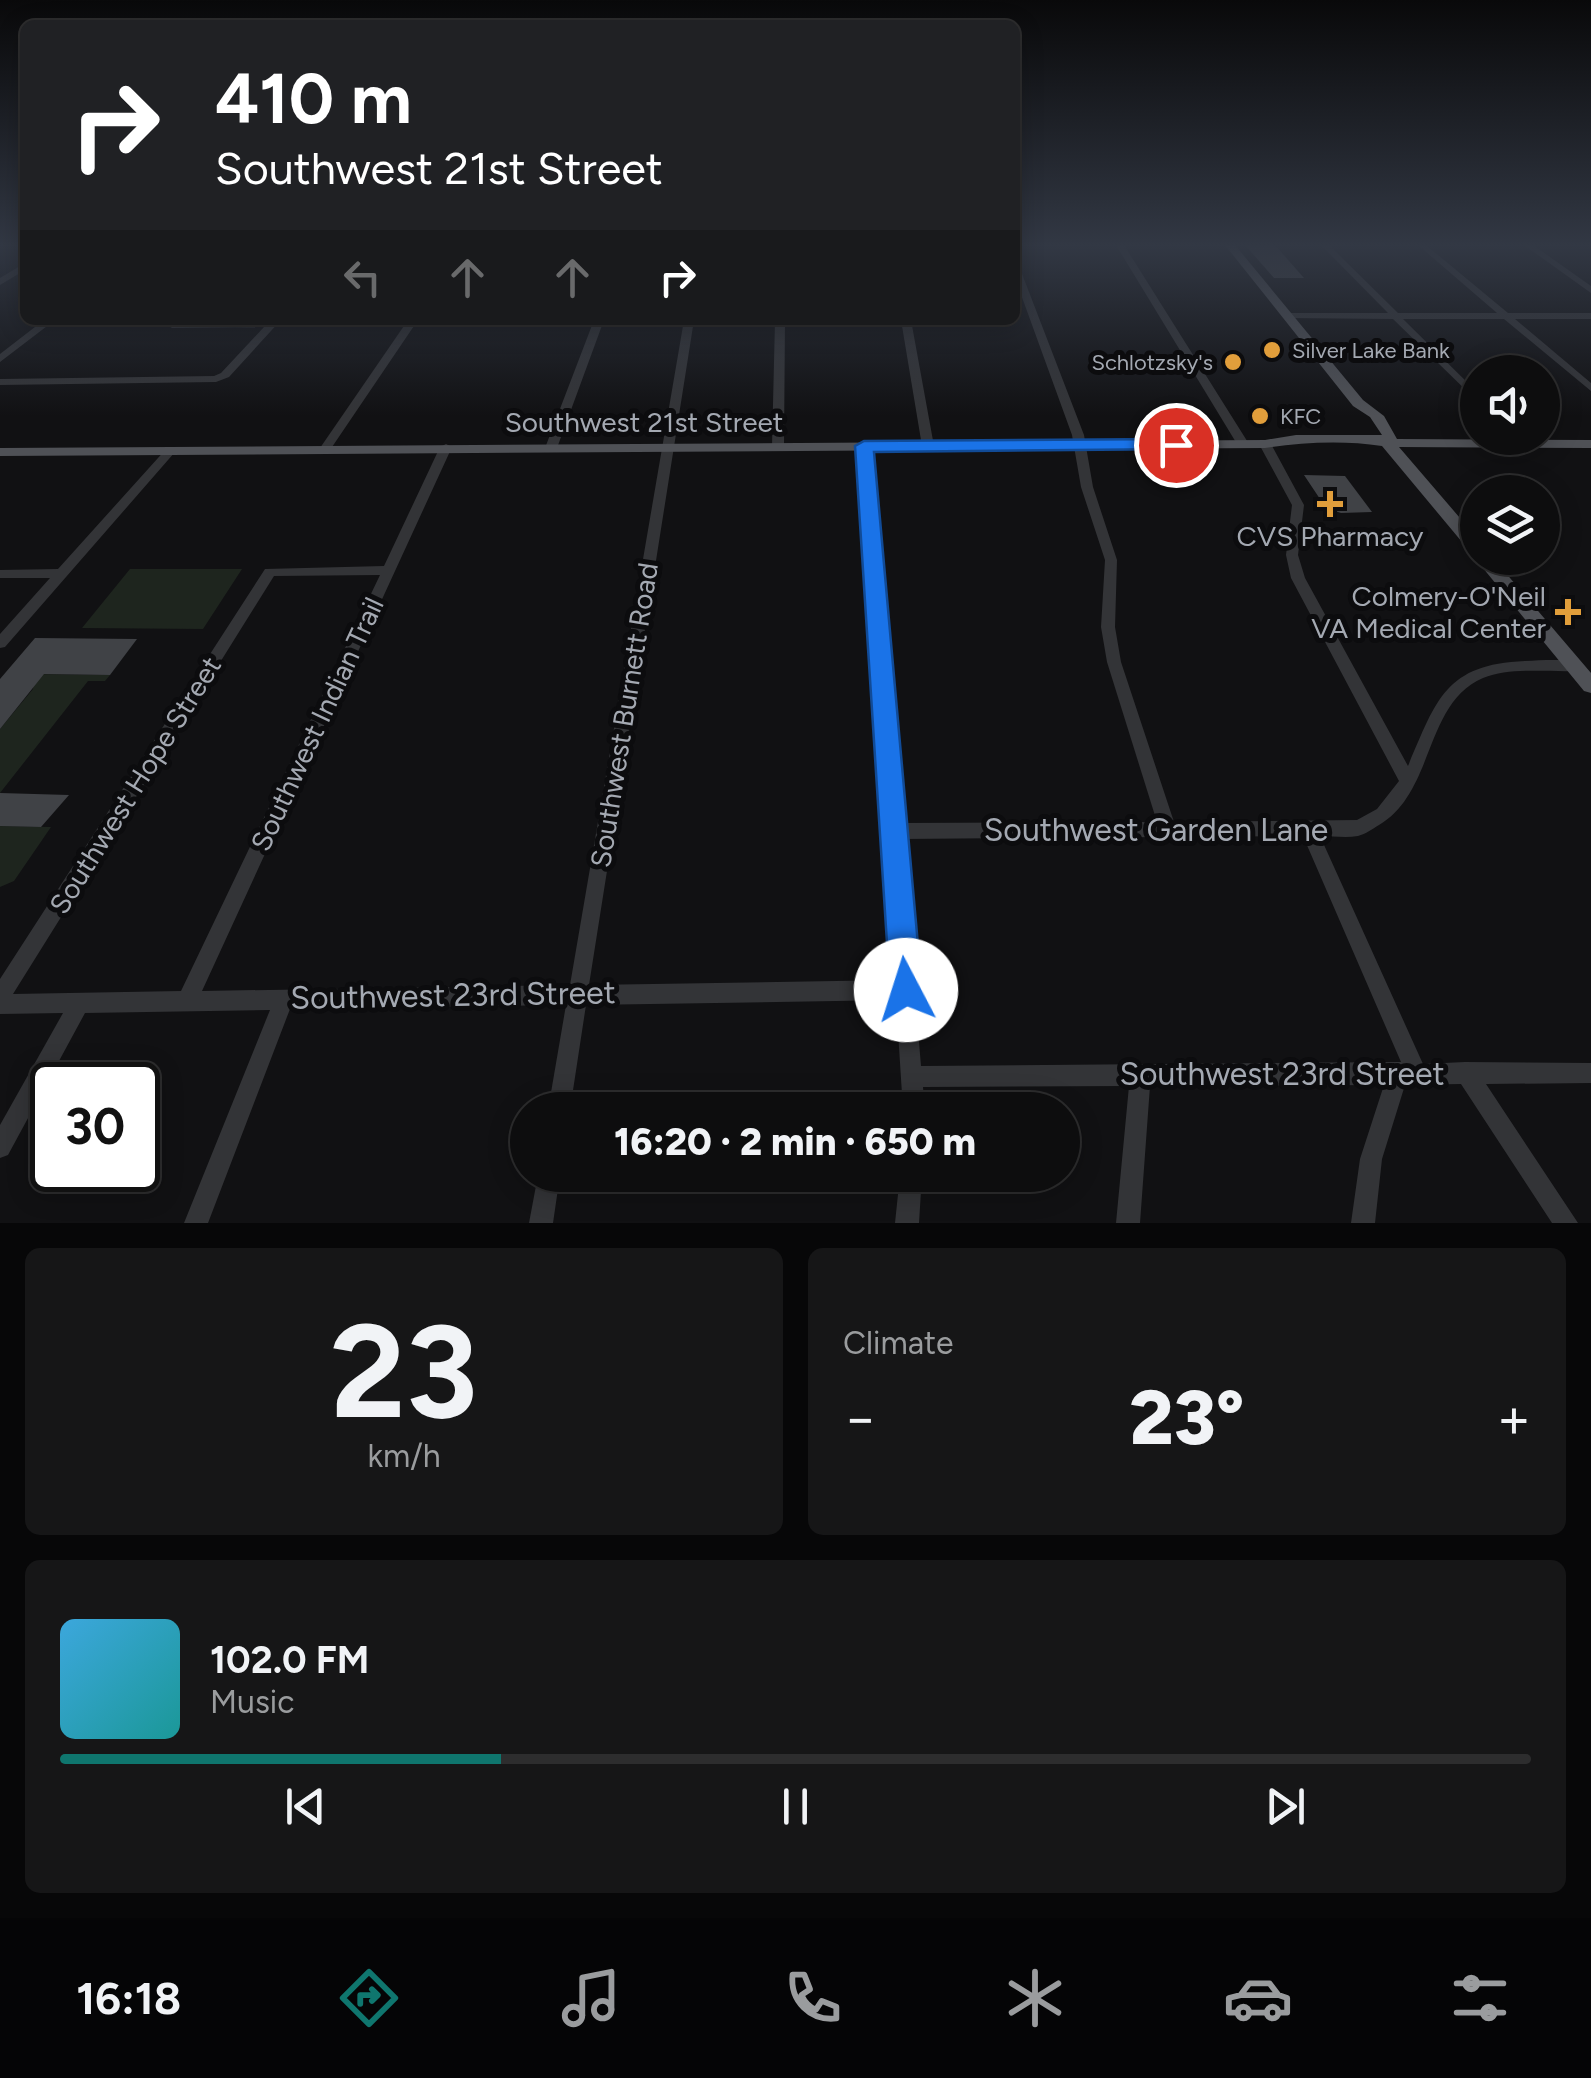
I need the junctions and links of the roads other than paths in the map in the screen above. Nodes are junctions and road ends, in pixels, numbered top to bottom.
1 (1028, 302) edge
2 (1156, 302) edge
3 (1278, 302) edge
4 (1383, 302) edge
5 (1489, 302) edge
6 (1289, 316) junction
7 (1397, 316) junction
8 (1591, 316) edge
9 (1506, 317) junction
10 (44, 325) edge
11 (271, 325) edge
12 (410, 325) edge
13 (596, 325) edge
14 (688, 325) edge
15 (780, 325) edge
16 (907, 325) edge
17 (0, 359) edge
18 (1460, 380) edge
19 (0, 382) edge
20 (1591, 388) edge
21 (1460, 441) edge
22 (1560, 442) edge
23 (1390, 443) junction
24 (1243, 444) junction
25 (1265, 444) junction
26 (1591, 444) edge
27 (778, 446) junction
28 (864, 446) junction
29 (928, 446) junction
30 (1081, 446) junction
31 (446, 447) junction
32 (326, 448) junction
33 (551, 448) junction
34 (667, 448) junction
35 (170, 450) junction
36 (0, 452) edge
37 (1460, 528) edge
38 (389, 570) junction
39 (62, 573) junction
40 (0, 574) edge
41 (1498, 575) edge
42 (0, 643) edge
43 (1575, 666) junction
44 (1591, 686) edge
45 (1408, 782) junction
46 (892, 831) junction
47 (1169, 831) junction
48 (1309, 831) junction
49 (906, 990) junction
50 (578, 993) junction
51 (285, 998) junction
52 (0, 1001) edge
53 (188, 1001) junction
54 (79, 1004) junction
55 (1407, 1072) junction
56 (1466, 1072) junction
57 (1591, 1073) edge
58 (1140, 1075) junction
59 (914, 1077) junction
60 (562, 1092) edge
61 (914, 1092) edge
62 (0, 1147) edge
63 (546, 1192) edge
64 (910, 1192) edge
65 (196, 1223) edge
66 (541, 1223) edge
67 (907, 1223) edge
68 (1128, 1223) edge
69 (1363, 1223) edge
70 (1566, 1223) edge

1 - 30 street
2 - 24 street
3 - 6 main road
4 - 7 street
5 - 9 street
6 - 7 street
6 - 23 main road
7 - 9 street
7 - 18 street
8 - 9 street
9 - 20 street
10 - 17 street
11 - 19 street
12 - 32 street
13 - 33 street
14 - 34 street, Southwest Burnett Road
15 - 27 street
16 - 29 street
21 - 23 main road, Southwest 21st Street
22 - 26 main road, Southwest 21st Street
23 - 25 main road, Southwest 21st Street
23 - 37 main road
24 - 25 main road, Southwest 21st Street
24 - 30 main road, Southwest 21st Street
25 - 45 street
27 - 28 main road, Southwest 21st Street
27 - 34 main road, Southwest 21st Street
28 - 29 main road, Southwest 21st Street
28 - 46 street
29 - 30 main road, Southwest 21st Street
30 - 47 street
31 - 32 main road, Southwest 21st Street
31 - 33 main road, Southwest 21st Street
31 - 38 street, Southwest Indian Trail
32 - 35 main road, Southwest 21st Street
33 - 34 main road, Southwest 21st Street
34 - 50 street, Southwest Burnett Road
35 - 36 main road, Southwest 21st Street
35 - 39 street
38 - 52 street, Southwest Hope Street
38 - 53 street, Southwest Indian Trail
39 - 40 street
39 - 42 street
41 - 43 main road
43 - 44 main road
43 - 45 street, Southwest Garden Lane
45 - 48 street, Southwest Garden Lane
46 - 47 street, Southwest Garden Lane
46 - 49 street
47 - 48 street, Southwest Garden Lane
48 - 55 street
49 - 50 street, Southwest 23rd Street
49 - 59 street
50 - 51 street, Southwest 23rd Street
50 - 60 street, Southwest Burnett Road
51 - 53 street, Southwest 23rd Street
51 - 65 street
52 - 54 street, Southwest 23rd Street
53 - 54 street, Southwest 23rd Street
54 - 62 street
55 - 56 street, Southwest 23rd Street
55 - 58 street, Southwest 23rd Street
55 - 69 street
56 - 57 street, Southwest 23rd Street
56 - 70 street
58 - 59 street, Southwest 23rd Street
58 - 68 street
59 - 61 street
63 - 66 street
64 - 67 street

